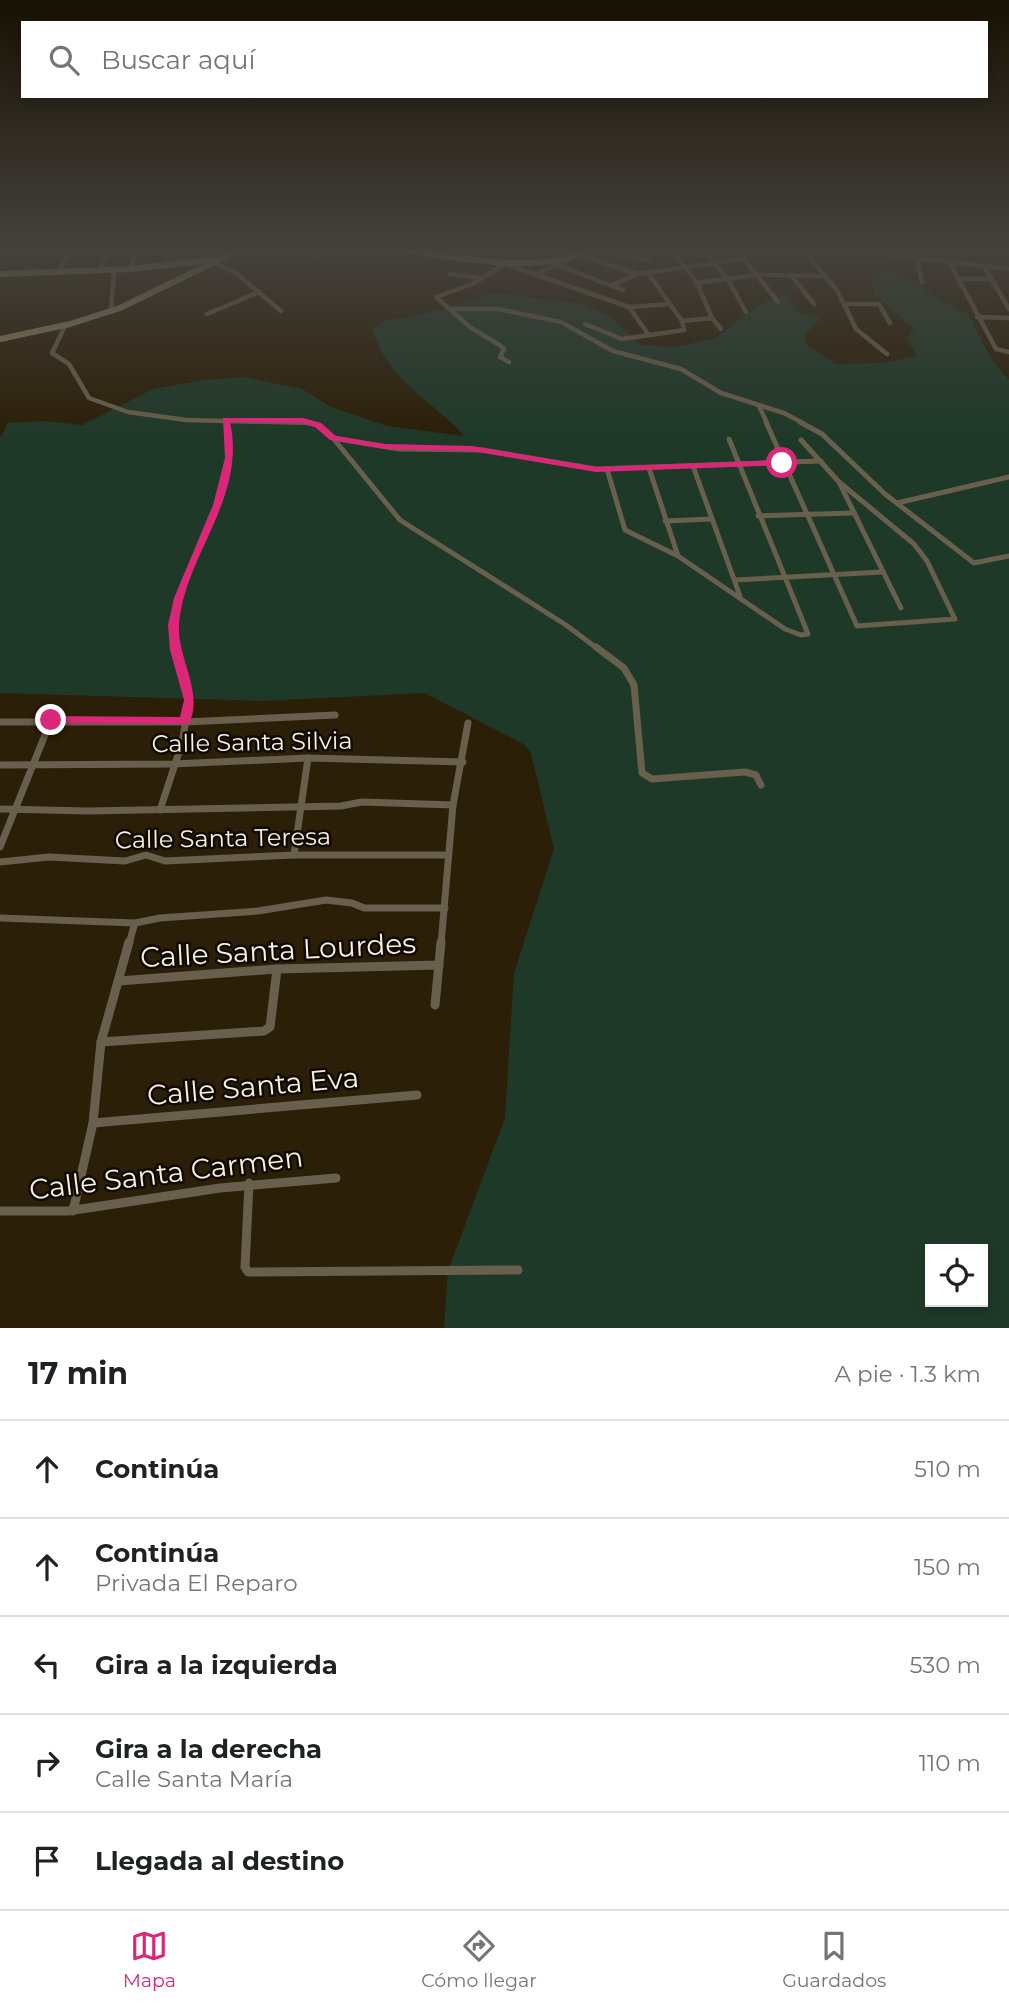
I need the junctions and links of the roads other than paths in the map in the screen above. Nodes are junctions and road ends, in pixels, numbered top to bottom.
1 (105, 312) edge
2 (212, 312) edge
3 (454, 312) edge
4 (511, 312) edge
5 (633, 312) edge
6 (676, 312) edge
7 (709, 312) edge
8 (849, 312) edge
9 (884, 312) edge
10 (974, 312) edge
11 (207, 314) dead end
12 (977, 317) junction
13 (712, 318) junction
14 (1009, 318) edge
15 (682, 321) junction
16 (890, 323) dead end
17 (66, 324) junction
18 (585, 324) dead end
19 (720, 329) dead end
20 (649, 334) junction
21 (0, 339) edge
22 (1009, 352) edge
23 (887, 354) dead end
24 (509, 362) dead end
25 (759, 406) junction
26 (226, 420) junction
27 (333, 438) junction
28 (729, 439) dead end
29 (802, 440) dead end
30 (821, 461) junction
31 (782, 463) junction
32 (737, 464) junction
33 (693, 466) junction
34 (649, 468) junction
35 (607, 469) junction
36 (1009, 477) edge
37 (839, 482) junction
38 (898, 503) junction
39 (852, 513) junction
40 (806, 515) junction
41 (758, 516) junction
42 (712, 519) junction
43 (666, 522) junction
44 (678, 556) junction
45 (1009, 556) edge
46 (882, 572) junction
47 (833, 575) junction
48 (784, 578) junction
49 (735, 580) junction
50 (740, 597) junction
51 (901, 608) dead end
52 (335, 715) dead end
53 (51, 720) junction
54 (0, 722) edge
55 (185, 722) junction
56 (468, 723) dead end
57 (308, 758) junction
58 (463, 762) junction
59 (173, 764) junction
60 (0, 765) edge
61 (32, 765) junction
62 (761, 785) dead end
63 (453, 804) junction
64 (302, 805) junction
65 (16, 808) junction
66 (0, 809) edge
67 (160, 810) junction
68 (0, 848) edge
69 (294, 855) junction
70 (448, 855) junction
71 (0, 862) edge
72 (445, 908) junction
73 (0, 918) edge
74 (134, 926) junction
75 (439, 965) junction
76 (277, 969) junction
77 (120, 981) junction
78 (435, 1005) dead end
79 (101, 1042) junction
80 (417, 1095) dead end
81 (93, 1123) junction
82 (336, 1178) dead end
83 (249, 1183) junction
84 (0, 1211) edge
85 (73, 1211) junction
86 (518, 1270) dead end

1 - 17 street
2 - 11 street
3 - 24 street
4 - 25 street
5 - 20 street
6 - 15 street
7 - 13 street
8 - 23 street
9 - 16 street
10 - 12 street
12 - 14 street
12 - 22 street
13 - 15 street
13 - 19 street
15 - 20 street
17 - 21 street
17 - 26 street
18 - 20 street
25 - 31 street
25 - 38 street
26 - 27 street
26 - 55 street
27 - 35 street
27 - 62 street
28 - 32 street
29 - 30 street
30 - 31 street
30 - 37 street
31 - 32 street
31 - 40 street
32 - 33 street
32 - 41 street
33 - 34 street
33 - 42 street
34 - 35 street
34 - 43 street
35 - 44 street
36 - 38 street
37 - 39 street
37 - 47 street
38 - 45 street
39 - 40 street
39 - 46 street
40 - 41 street
40 - 47 street
41 - 48 street
42 - 43 street
42 - 49 street
43 - 44 street
44 - 50 street
46 - 47 street
46 - 51 street
47 - 48 street
48 - 49 street
48 - 50 street
49 - 50 street
52 - 55 street
53 - 54 street
53 - 55 street
53 - 61 street
55 - 59 street
56 - 58 street
57 - 58 street, Calle Santa Silvia
57 - 59 street, Calle Santa Silvia
57 - 64 street
58 - 63 street
59 - 61 street, Calle Santa Silvia
59 - 67 street
60 - 61 street, Calle Santa Silvia
61 - 65 street
63 - 64 street
63 - 70 street
64 - 67 street
64 - 69 street
65 - 66 street
65 - 67 street
65 - 68 street
69 - 70 street, Calle Santa Teresa
69 - 71 street, Calle Santa Teresa
70 - 72 street
72 - 74 street
72 - 75 street
73 - 74 street
74 - 77 street
75 - 76 street, Calle Santa Lourdes
75 - 78 street
76 - 77 street, Calle Santa Lourdes
76 - 79 street
77 - 79 street
79 - 81 street
80 - 81 street, Calle Santa Eva
81 - 85 street
82 - 83 street, Calle Santa Carmen
83 - 85 street, Calle Santa Carmen
83 - 86 street
84 - 85 street, Calle Santa Carmen

